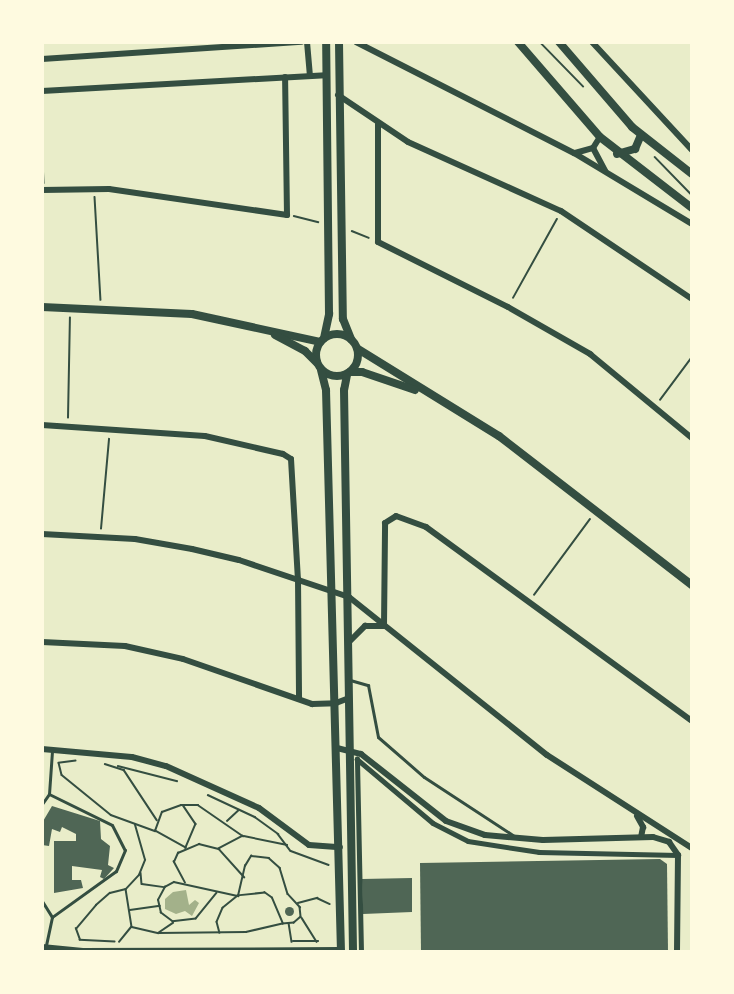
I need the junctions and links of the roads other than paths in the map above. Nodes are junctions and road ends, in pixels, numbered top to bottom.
1 (301, 42) edge
2 (307, 42) edge
3 (326, 42) edge
4 (339, 42) edge
5 (356, 42) edge
6 (518, 42) edge
7 (559, 42) edge
8 (592, 42) edge
9 (42, 59) edge
10 (326, 75) junction
11 (310, 76) junction
12 (285, 77) junction
13 (42, 91) edge
14 (338, 95) junction
15 (378, 124) junction
16 (641, 135) junction
17 (600, 137) junction
18 (593, 148) junction
19 (692, 151) edge
20 (574, 153) junction
21 (617, 154) junction
22 (605, 171) junction
23 (692, 174) edge
24 (43, 190) edge
25 (692, 208) edge
26 (692, 224) edge
27 (692, 299) edge
28 (42, 307) edge
29 (257, 327) junction
30 (351, 339) junction
31 (322, 340) junction
32 (358, 349) junction
33 (319, 367) junction
34 (348, 374) junction
35 (433, 397) junction
36 (42, 424) edge
37 (692, 438) edge
38 (42, 534) edge
39 (298, 579) junction
40 (692, 585) edge
41 (333, 590) junction
42 (348, 597) junction
43 (384, 626) junction
44 (42, 642) edge
45 (349, 642) junction
46 (349, 680) junction
47 (349, 698) junction
48 (299, 699) junction
49 (336, 703) junction
50 (692, 721) edge
51 (337, 748) junction
52 (350, 748) junction
53 (42, 749) edge
54 (52, 749) junction
55 (49, 794) junction
56 (42, 804) edge
57 (637, 816) junction
58 (641, 837) junction
59 (518, 839) junction
60 (340, 847) junction
61 (692, 849) edge
62 (678, 855) junction
63 (42, 901) edge
64 (52, 917) junction
65 (44, 948) edge
66 (292, 951) edge
67 (320, 951) edge
68 (341, 951) edge
69 (304, 952) edge
70 (353, 952) edge
71 (361, 952) edge
72 (677, 952) edge

1 - 9 street
2 - 11 street
3 - 10 street
4 - 14 street
5 - 20 street
6 - 17 street
7 - 16 street
8 - 19 street
10 - 11 street
10 - 31 street
11 - 12 street
12 - 13 street
12 - 24 street
14 - 15 street
14 - 30 street
15 - 27 street
15 - 37 street
16 - 21 street
16 - 23 street
17 - 18 street
17 - 21 street
18 - 20 street
18 - 22 street
20 - 22 street
21 - 25 street
22 - 26 street
28 - 29 street
29 - 31 street
29 - 33 street
30 - 31 street
30 - 32 street
31 - 33 street
32 - 34 street
32 - 35 street
33 - 34 street
33 - 41 street
34 - 35 street
34 - 42 street
35 - 40 street
36 - 39 street
38 - 39 street
39 - 41 street
39 - 48 street
41 - 42 street
41 - 49 street
42 - 43 street
42 - 45 street
43 - 45 street
43 - 50 street
43 - 57 street
44 - 48 street
45 - 46 street
46 - 47 street
46 - 59 lane
47 - 49 street
47 - 52 street
48 - 49 street
49 - 51 street
51 - 52 street
51 - 60 street
52 - 59 street
52 - 70 street
53 - 54 street
54 - 55 lane
54 - 60 street
55 - 56 lane
55 - 64 lane
57 - 58 street
57 - 61 street
58 - 59 street
58 - 62 street
60 - 68 street
61 - 62 street
62 - 71 street
62 - 72 street
63 - 64 lane
64 - 65 lane
65 - 66 street
66 - 69 street
67 - 68 street
67 - 69 street

